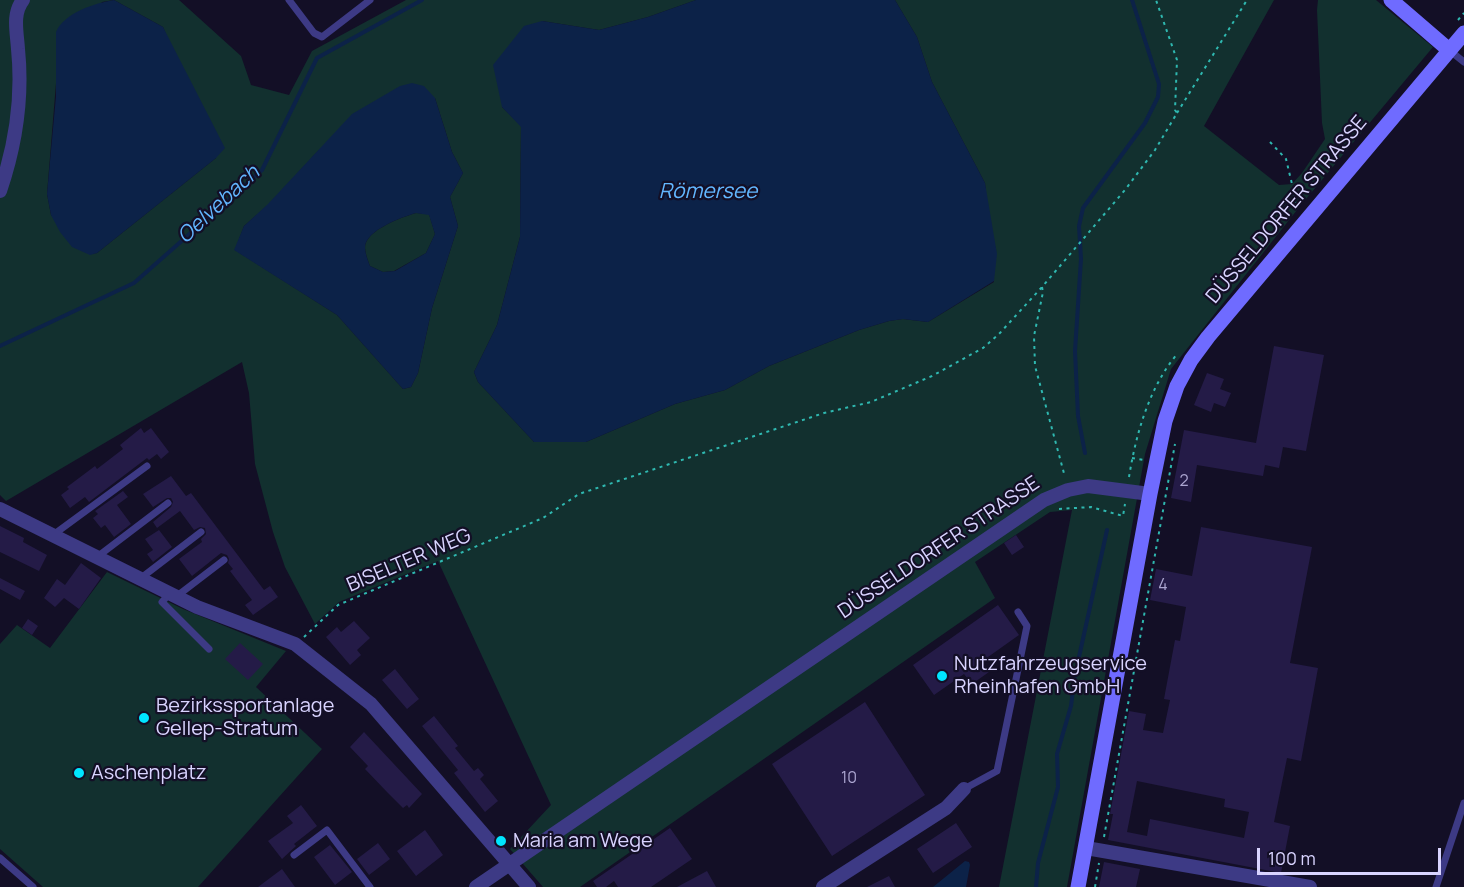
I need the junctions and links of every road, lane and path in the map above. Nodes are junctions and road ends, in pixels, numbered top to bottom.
1 (23, 0) edge
2 (289, 0) edge
3 (370, 0) edge
4 (1156, 0) edge
5 (1247, 0) edge
6 (1391, 0) edge
7 (1464, 33) edge
8 (1449, 50) junction
9 (1464, 63) edge
10 (1177, 113) junction
11 (1270, 142) dead end
12 (0, 191) edge
13 (1298, 212) dead end
14 (1042, 287) junction
15 (1176, 441) dead end
16 (147, 466) dead end
17 (1068, 490) junction
18 (1128, 490) junction
19 (1150, 494) junction
20 (168, 503) dead end
21 (0, 509) edge
22 (1054, 509) dead end
23 (201, 532) dead end
24 (53, 535) junction
25 (98, 557) junction
26 (224, 560) dead end
27 (141, 578) junction
28 (173, 595) junction
29 (1018, 612) dead end
30 (295, 645) junction
31 (209, 649) dead end
32 (964, 789) joint
33 (1464, 802) edge
34 (1093, 849) junction
35 (294, 855) dead end
36 (0, 858) edge
37 (509, 864) junction
38 (33, 887) edge
39 (370, 887) edge
40 (476, 887) edge
41 (529, 887) edge
42 (824, 887) edge
43 (1078, 887) edge
44 (1095, 887) edge
45 (1310, 887) edge
46 (1436, 887) edge

1 - 12 street
2 - 3 lane
4 - 10 path
5 - 10 path, BISELTER WEG
6 - 8 main road
7 - 8 main road, DÜSSELDORFER STRASSE
8 - 9 lane
8 - 19 main road, DÜSSELDORFER STRASSE
10 - 14 path, BISELTER WEG
11 - 13 path
14 - 17 path
14 - 30 path, BISELTER WEG
15 - 34 path
16 - 24 lane
17 - 18 street, DÜSSELDORFER STRASSE
17 - 37 street, DÜSSELDORFER STRASSE
18 - 19 street, DÜSSELDORFER STRASSE
18 - 22 path
19 - 34 main road
20 - 25 lane
21 - 24 street
23 - 27 lane
24 - 25 street
25 - 27 street
26 - 28 lane
27 - 28 street
28 - 30 street
28 - 31 lane
29 - 32 lane
30 - 37 street
32 - 42 street
33 - 46 lane
34 - 43 main road
34 - 44 path
34 - 45 street
35 - 39 lane
36 - 38 lane
37 - 40 street, DÜSSELDORFER STRASSE
37 - 41 street

